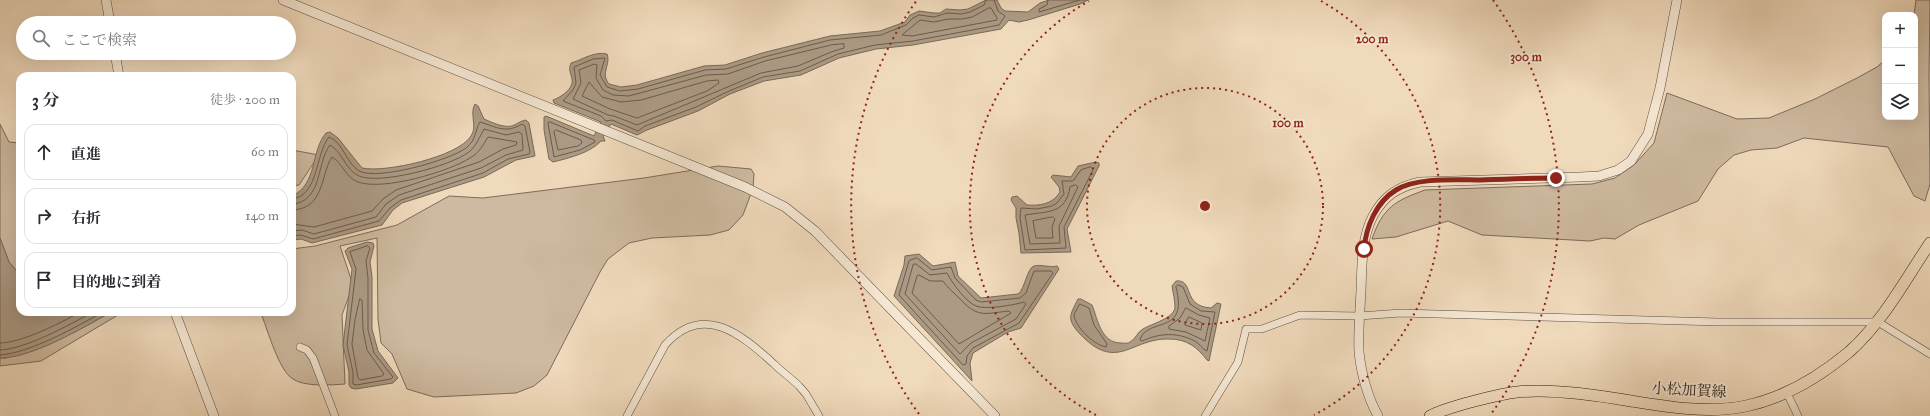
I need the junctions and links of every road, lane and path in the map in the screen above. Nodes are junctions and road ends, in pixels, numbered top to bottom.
1 (106, 0) edge
2 (283, 0) edge
3 (1677, 0) edge
4 (109, 16) edge
5 (116, 60) edge
6 (118, 72) edge
7 (1930, 243) edge
8 (176, 316) edge
9 (1359, 316) junction
10 (1878, 322) junction
11 (300, 347) dead end
12 (1930, 354) edge
13 (1787, 393) junction
14 (214, 416) edge
15 (335, 416) edge
16 (627, 416) edge
17 (819, 416) edge
18 (995, 416) edge
19 (1205, 416) edge
20 (1378, 416) edge
21 (1430, 416) edge
22 (1798, 416) edge

1 - 4 street
2 - 18 street
3 - 9 street
5 - 6 street
7 - 10 main road, 小松加賀線
8 - 14 street
9 - 10 street
9 - 19 street
9 - 20 street
10 - 12 street
10 - 13 main road, 小松加賀線
11 - 15 street
13 - 21 main road, 小松加賀線
13 - 22 street
16 - 17 street

